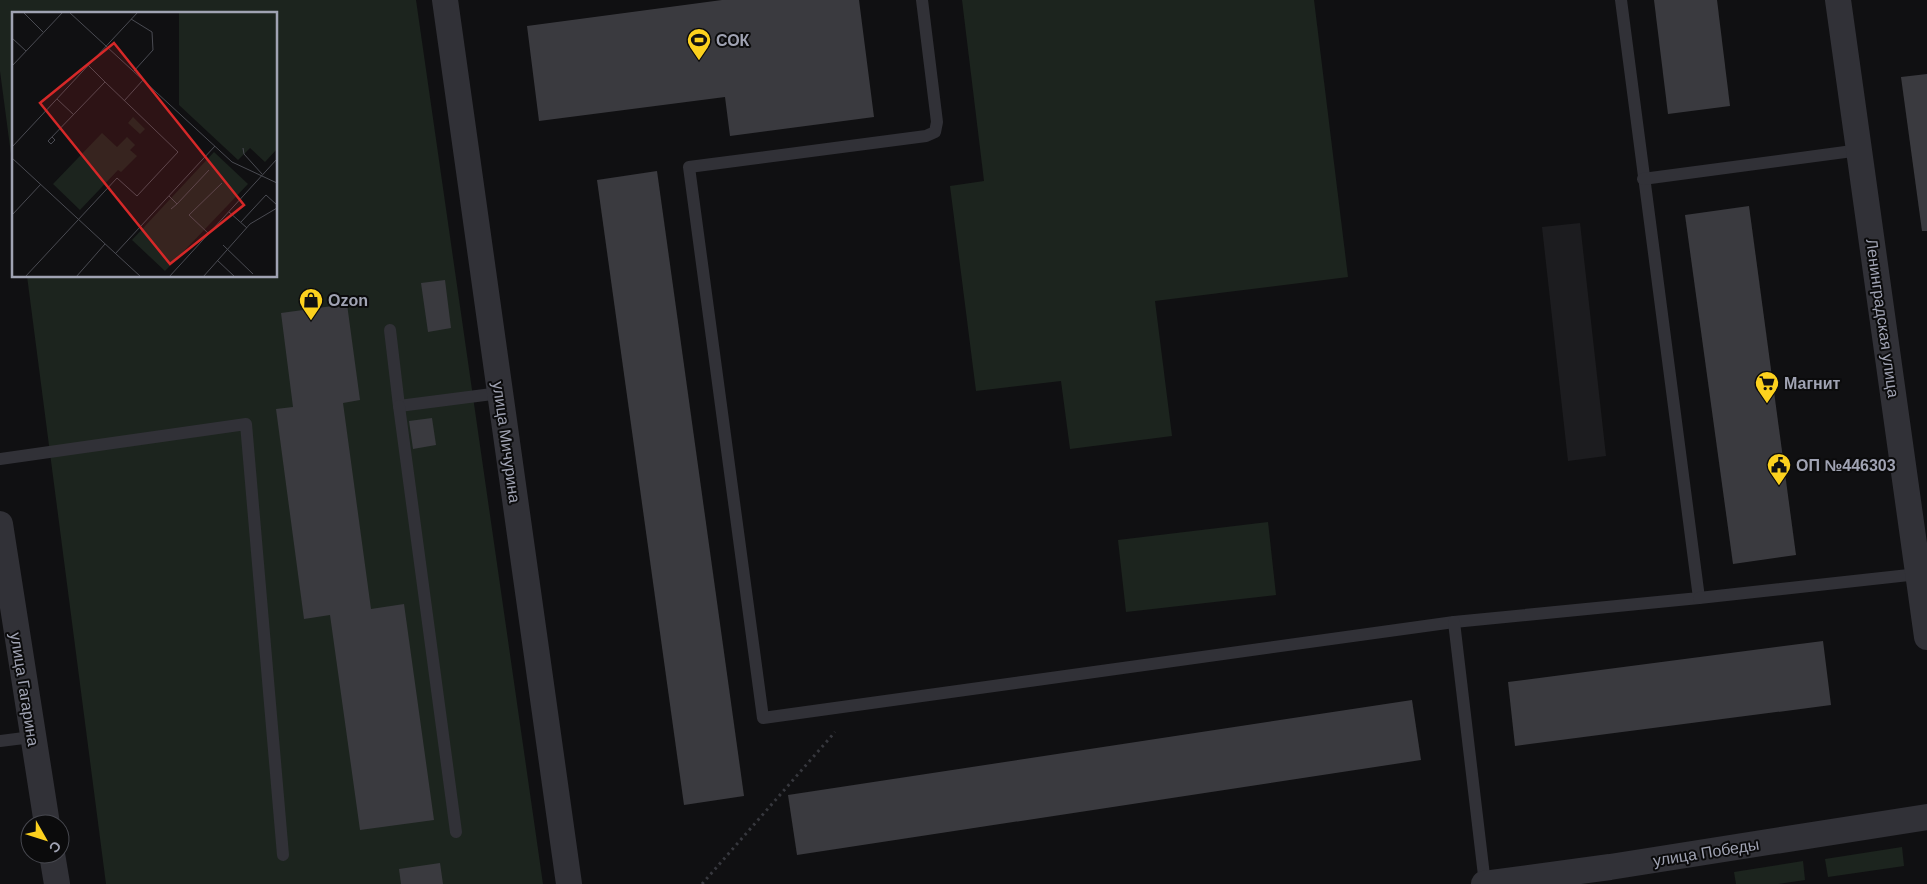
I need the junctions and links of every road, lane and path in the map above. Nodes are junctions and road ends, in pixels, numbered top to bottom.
1 (445, 0) edge
2 (922, 0) edge
3 (1621, 0) edge
4 (1838, 0) edge
5 (1860, 150) junction
6 (1643, 179) junction
7 (390, 330) dead end
8 (500, 392) junction
9 (399, 406) junction
10 (0, 458) edge
11 (0, 524) edge
12 (1918, 574) junction
13 (1699, 598) junction
14 (1454, 622) junction
15 (1927, 637) edge
16 (860, 705) junction
17 (32, 737) junction
18 (0, 742) edge
19 (45, 814) edge
20 (1927, 817) edge
21 (456, 832) dead end
22 (283, 855) dead end
23 (54, 864) edge
24 (1611, 876) edge
25 (57, 884) edge
26 (570, 884) edge
27 (702, 884) edge
28 (1484, 884) edge

1 - 8 street, улица Мичурина
2 - 16 lane
3 - 6 lane
4 - 5 street, Ленинградская улица
5 - 6 lane
5 - 12 street, Ленинградская улица
6 - 13 lane
7 - 9 lane
8 - 9 lane
8 - 26 street, улица Мичурина
9 - 21 lane
10 - 22 lane
11 - 17 street, улица Гагарина
12 - 13 lane
12 - 15 street, Ленинградская улица
13 - 14 lane
14 - 16 lane
14 - 28 lane
16 - 27 path
17 - 18 lane
17 - 19 street, улица Гагарина
20 - 24 street, улица Победы
23 - 25 street
24 - 28 street, улица Победы

